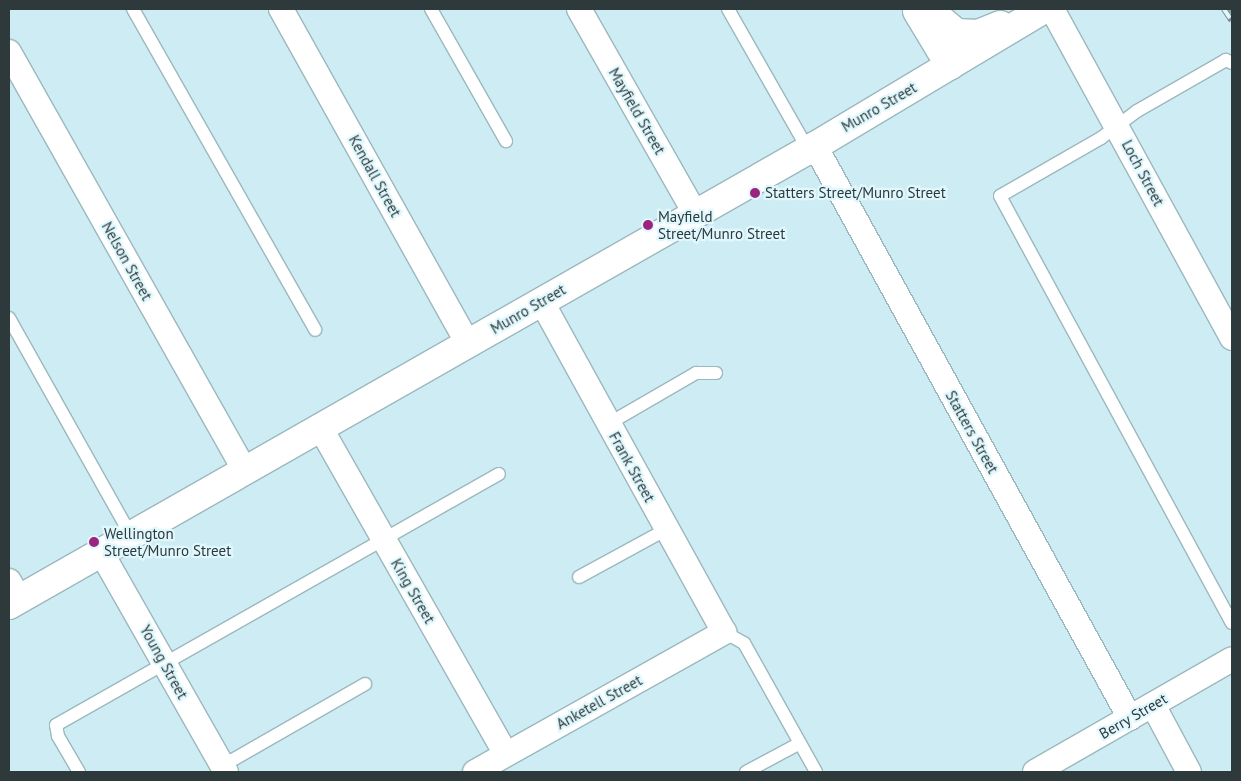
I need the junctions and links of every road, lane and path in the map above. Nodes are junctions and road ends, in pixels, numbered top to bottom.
1 (133, 9) edge
2 (281, 9) edge
3 (431, 9) edge
4 (579, 9) edge
5 (728, 9) edge
6 (916, 9) edge
7 (928, 9) edge
8 (1042, 9) edge
9 (1052, 9) edge
10 (1229, 9) edge
11 (1232, 14) edge
12 (9, 52) edge
13 (1232, 63) edge
14 (950, 66) junction
15 (1117, 126) junction
16 (506, 141) dead end
17 (811, 148) junction
18 (695, 213) junction
19 (541, 301) junction
20 (9, 318) edge
21 (315, 330) dead end
22 (1232, 338) edge
23 (468, 343) junction
24 (716, 373) dead end
25 (608, 424) junction
26 (320, 427) junction
27 (245, 470) junction
28 (499, 474) dead end
29 (667, 529) junction
30 (131, 535) junction
31 (384, 540) junction
32 (101, 552) junction
33 (579, 577) dead end
34 (12, 595) edge
35 (1232, 623) edge
36 (724, 632) junction
37 (1232, 659) edge
38 (166, 664) junction
39 (365, 684) dead end
40 (1153, 705) junction
41 (1130, 718) junction
42 (800, 743) junction
43 (506, 754) junction
44 (224, 769) edge
45 (79, 772) edge
46 (475, 772) edge
47 (746, 772) edge
48 (816, 772) edge
49 (1036, 772) edge
50 (1189, 772) edge

1 - 21 lane
2 - 23 street, Kendall Street
3 - 16 lane
4 - 18 street, Mayfield Street
5 - 17 lane
6 - 14 street
7 - 8 street
8 - 14 street, Munro Street
9 - 15 street, Loch Street
10 - 11 path
12 - 27 street, Nelson Street
13 - 15 lane
14 - 17 street, Munro Street
15 - 22 street, Loch Street
15 - 35 lane
17 - 18 street, Munro Street
17 - 41 street, Statters Street
18 - 19 street, Munro Street
19 - 23 street, Munro Street
19 - 25 street, Frank Street
20 - 30 lane
23 - 26 street, Munro Street
24 - 25 lane
25 - 29 street, Frank Street
26 - 27 street, Munro Street
26 - 31 street, King Street
27 - 30 street, Munro Street
28 - 31 lane
29 - 33 lane
29 - 36 street, Frank Street
30 - 32 street, Munro Street
31 - 38 lane
31 - 43 street, King Street
32 - 34 street, Munro Street
32 - 38 street, Young Street
36 - 42 lane
36 - 43 street, Anketell Street
37 - 40 street, Berry Street
38 - 44 street, Young Street
38 - 45 lane
39 - 44 lane
40 - 41 street, Berry Street
40 - 50 street
41 - 49 street, Berry Street
42 - 47 lane
42 - 48 lane
43 - 46 street, Anketell Street

